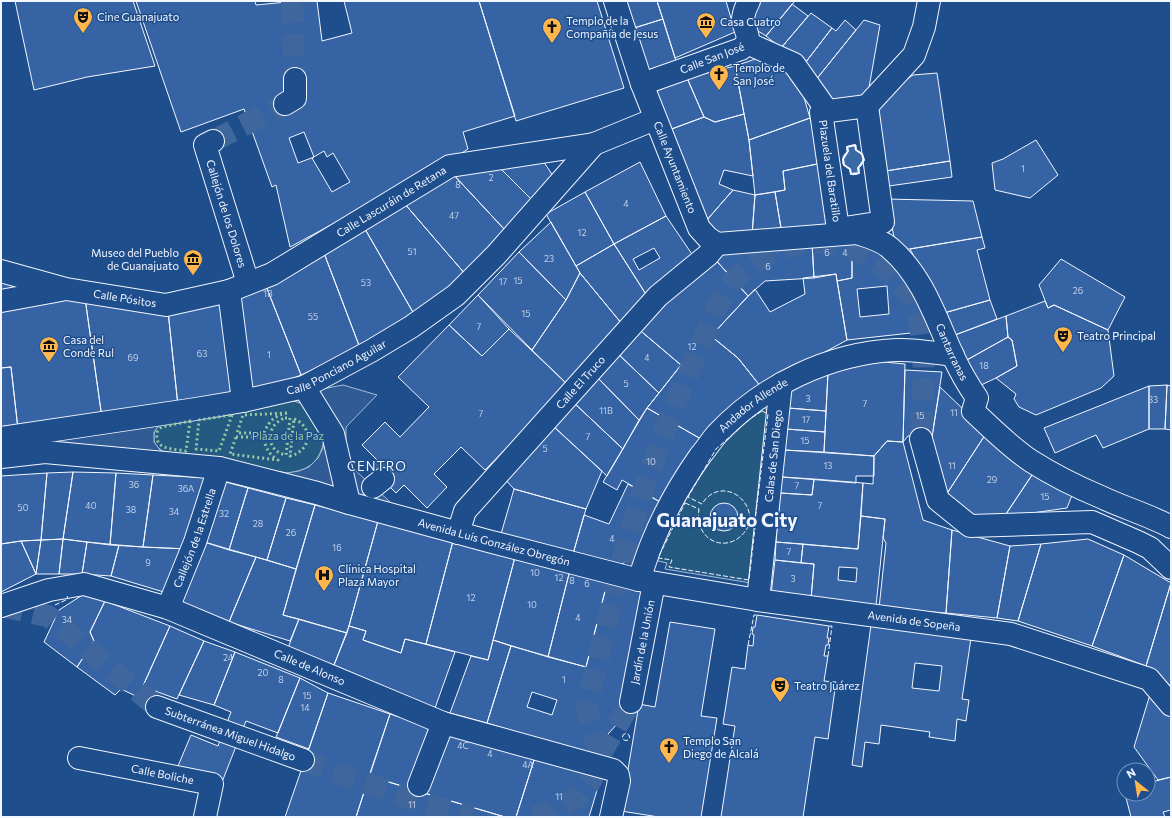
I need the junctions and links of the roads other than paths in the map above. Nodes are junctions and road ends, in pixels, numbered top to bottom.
1 (615, 1) edge
2 (749, 1) edge
3 (929, 1) edge
4 (747, 43) junction
5 (642, 84) junction
6 (867, 106) junction
7 (828, 112) junction
8 (656, 119) junction
9 (209, 143) dead end
10 (594, 144) junction
11 (717, 244) junction
12 (1, 271) edge
13 (238, 287) junction
14 (66, 289) junction
15 (1, 301) edge
16 (953, 355) junction
17 (781, 384) junction
18 (304, 388) junction
19 (243, 401) junction
20 (1, 438) edge
21 (922, 439) tunnel mouth
22 (1, 457) edge
23 (219, 468) junction
24 (349, 503) junction
25 (1171, 527) edge
26 (458, 533) junction
27 (1171, 568) edge
28 (647, 582) junction
29 (758, 600) junction
30 (1, 606) edge
31 (168, 608) junction
32 (631, 702) tunnel mouth
33 (1171, 706) edge
34 (157, 707) tunnel mouth
35 (443, 723) junction
36 (79, 758) dead end
37 (303, 760) tunnel mouth
38 (419, 785) dead end
39 (205, 817) edge
40 (611, 817) edge

1 - 5 street, Calle Ayuntamiento
2 - 4 street
3 - 6 street
4 - 5 street, Calle San José
4 - 7 street, Calle San José
5 - 8 street, Calle Ayuntamiento
6 - 7 street, Plazuela del Baratillo
6 - 7 street, Plazuela del Baratillo
8 - 10 street
8 - 11 street, Calle Ayuntamiento
9 - 13 street, Callejón de los Dolores
10 - 13 street, Calle Lascuráin de Retana
10 - 18 street, Calle Ponciano Aguilar
11 - 16 street, Cantarranas
11 - 26 street, Calle El Truco
12 - 14 street, Calle Pósitos
13 - 14 street, Calle Pósitos
13 - 19 street, Callejón de los Dolores
14 - 15 street
16 - 17 street, Andador Allende
16 - 25 street, Cantarranas
17 - 28 street, Andador Allende
17 - 29 street, Calas de San Diego
18 - 19 street, Calle Ponciano Aguilar
18 - 24 street
19 - 20 street, Calle Ponciano Aguilar
21 - 27 street
22 - 23 street
23 - 24 street
23 - 31 street, Callejón de la Estrella
24 - 26 street, Avenida Luis González Obregón
26 - 28 street, Avenida Luis González Obregón
28 - 29 street, Avenida de Sopeña
28 - 32 street, Jardín de la Unión
29 - 33 street, Avenida de Sopeña
30 - 31 street, Calle de Alonso
31 - 35 street, Calle de Alonso
34 - 37 street, Subterránea Miguel Hidalgo
35 - 38 street
35 - 40 street, Calle de Alonso
36 - 39 street, Calle Boliche

